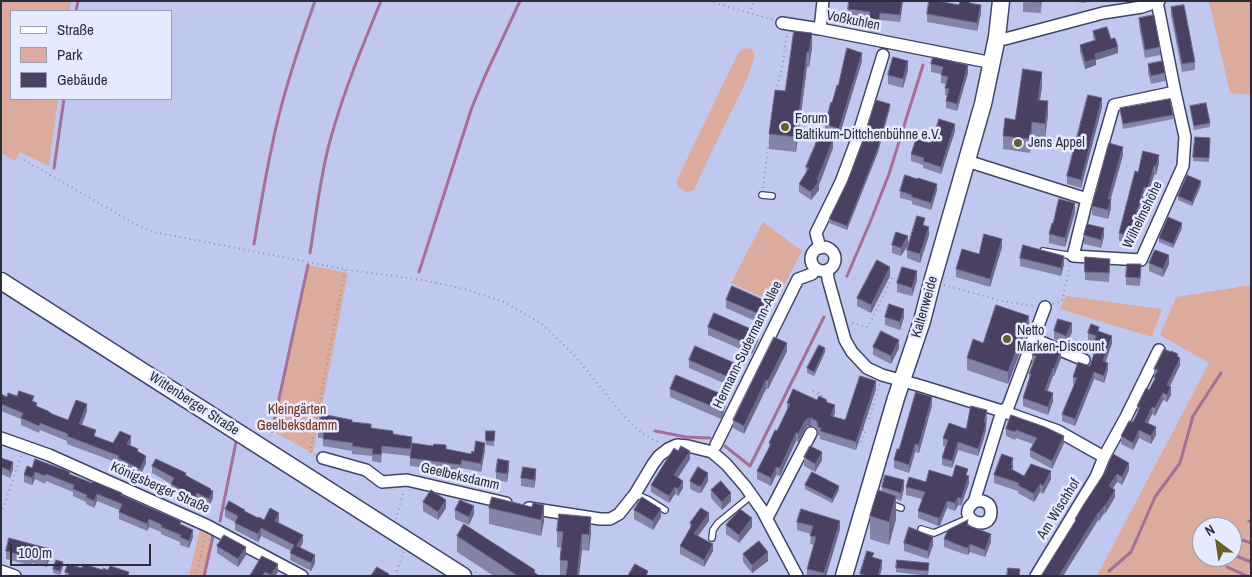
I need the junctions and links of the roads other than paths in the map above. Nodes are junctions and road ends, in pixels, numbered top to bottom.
1 (824, 1) edge
2 (1001, 1) edge
3 (1158, 2) edge
4 (786, 24) road end
5 (820, 29) junction
6 (997, 37) junction
7 (883, 55) dead end
8 (992, 63) junction
9 (1175, 92) junction
10 (967, 161) junction
11 (762, 195) road end
12 (772, 196) dead end
13 (1087, 199) junction
14 (820, 248) junction
15 (1037, 250) edge
16 (1073, 256) junction
17 (822, 269) junction
18 (1, 281) edge
19 (1045, 307) road end
20 (1034, 339) junction
21 (1159, 350) dead end
22 (1084, 360) dead end
23 (902, 381) junction
24 (1002, 411) junction
25 (811, 433) dead end
26 (1, 438) edge
27 (716, 445) dead end
28 (1104, 457) junction
29 (322, 458) road end
30 (635, 494) junction
31 (752, 496) junction
32 (884, 501) edge
33 (974, 502) junction
34 (901, 508) dead end
35 (665, 510) dead end
36 (767, 518) junction
37 (969, 518) junction
38 (921, 529) dead end
39 (712, 538) dead end
40 (1, 572) edge
41 (290, 573) edge
42 (15, 576) edge
43 (302, 576) edge
44 (464, 576) edge
45 (797, 576) edge
46 (844, 576) edge
47 (1036, 576) edge

1 - 5 street
2 - 6 main road, Kaltenweide
3 - 6 street
3 - 9 street, Wilhelmshöhe
4 - 5 street, Voßkuhlen
5 - 8 street, Voßkuhlen
6 - 8 main road, Kaltenweide
7 - 14 street
8 - 10 main road, Kaltenweide
9 - 13 street
9 - 16 street, Wilhelmshöhe
10 - 13 street
10 - 23 main road, Kaltenweide
11 - 12 lane
13 - 16 street
14 - 17 street
14 - 17 street
15 - 16 lane
17 - 23 street
17 - 27 street, Hermann-Sudermann-Allee
18 - 44 main road, Wittenberger Straße
19 - 20 street
20 - 22 street
20 - 24 street
21 - 28 street, Am Wischhof
23 - 24 street
23 - 46 main road, Kaltenweide
24 - 28 street
24 - 33 street
25 - 36 street
26 - 41 street, Königsberger Straße
28 - 47 street, Am Wischhof
29 - 30 street, Geelbeksdamm
30 - 31 street, Geelbeksdamm
30 - 35 lane
31 - 36 street
31 - 39 lane
32 - 34 lane
33 - 37 street
33 - 37 street
36 - 45 street
37 - 38 lane
40 - 42 street
41 - 43 street, Königsberger Straße

